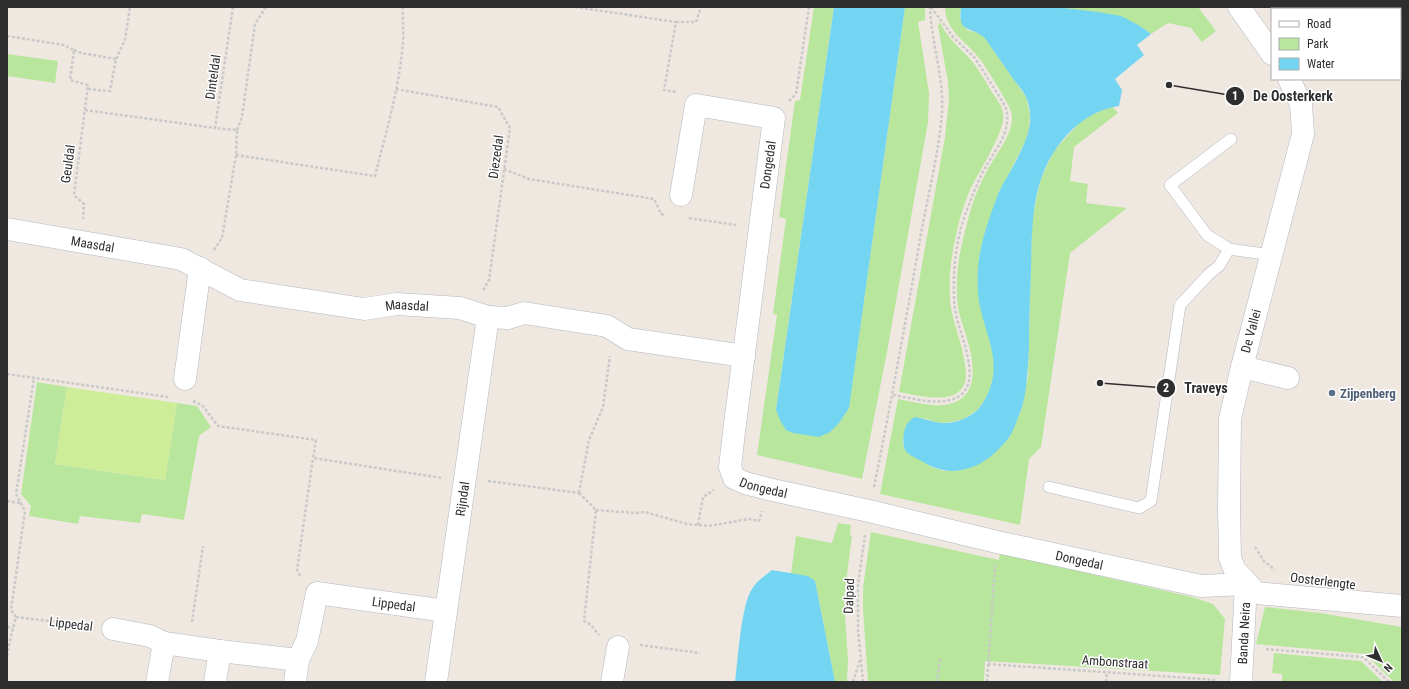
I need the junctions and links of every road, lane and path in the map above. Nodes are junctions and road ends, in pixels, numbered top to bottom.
1 (130, 7) edge
2 (233, 7) edge
3 (266, 7) edge
4 (403, 7) edge
5 (575, 7) edge
6 (700, 7) edge
7 (809, 7) edge
8 (931, 7) edge
9 (1239, 7) edge
10 (676, 22) junction
11 (7, 36) edge
12 (74, 50) junction
13 (1271, 53) edge
14 (116, 59) junction
15 (1289, 80) edge
16 (88, 89) junction
17 (396, 89) junction
18 (696, 105) junction
19 (85, 110) junction
20 (774, 118) junction
21 (215, 128) junction
22 (237, 130) junction
23 (1231, 139) dead end
24 (236, 155) junction
25 (504, 169) junction
26 (681, 196) dead end
27 (672, 216) dead end
28 (685, 218) dead end
29 (7, 229) edge
30 (760, 229) junction
31 (81, 241) junction
32 (1229, 250) junction
33 (1271, 255) junction
34 (200, 268) junction
35 (479, 313) junction
36 (617, 331) junction
37 (744, 356) junction
38 (1242, 367) junction
39 (7, 374) edge
40 (34, 378) junction
41 (1288, 378) dead end
42 (180, 389) joint
43 (893, 395) junction
44 (192, 400) dead end
45 (313, 458) junction
46 (734, 478) junction
47 (466, 481) junction
48 (1049, 487) dead end
49 (768, 489) junction
50 (579, 493) junction
51 (7, 501) edge
52 (21, 504) junction
53 (596, 510) junction
54 (869, 511) junction
55 (698, 525) junction
56 (1251, 541) dead end
57 (997, 542) junction
58 (203, 546) dead end
59 (1280, 574) dead end
60 (1246, 584) junction
61 (317, 593) junction
62 (1402, 606) edge
63 (446, 611) junction
64 (16, 617) junction
65 (7, 627) edge
66 (13, 628) junction
67 (113, 629) joint
68 (164, 643) junction
69 (188, 646) junction
70 (618, 647) junction
71 (1243, 647) junction
72 (220, 651) junction
73 (700, 653) dead end
74 (7, 656) edge
75 (861, 658) junction
76 (940, 659) dead end
77 (298, 660) junction
78 (988, 664) junction
79 (1107, 672) junction
80 (157, 682) edge
81 (215, 682) edge
82 (295, 682) edge
83 (436, 682) edge
84 (612, 682) edge
85 (853, 682) edge
86 (863, 682) edge
87 (937, 682) edge
88 (987, 682) edge
89 (1106, 682) edge
90 (1241, 682) edge
91 (1389, 682) edge

1 - 14 path
2 - 21 path, Dinteldal
3 - 22 path
4 - 17 path
5 - 10 path
6 - 10 path
7 - 20 path
8 - 43 path, Dalpad
8 - 43 path
9 - 13 street
10 - 18 path
11 - 12 path
12 - 14 path
12 - 16 path, Geuldal
14 - 16 path
15 - 33 street, De Vallei
16 - 19 path, Geuldal
17 - 24 path
17 - 25 path, Diezedal
18 - 20 street
18 - 26 street
19 - 21 path
19 - 31 path, Geuldal
20 - 30 street, Dongedal
21 - 22 path
22 - 24 path
23 - 32 lane
24 - 34 path
25 - 27 path
25 - 35 path, Diezedal
28 - 30 path
29 - 31 street, Maasdal
30 - 37 street, Dongedal
31 - 34 street, Maasdal
32 - 33 lane
32 - 48 lane
33 - 38 street, De Vallei
34 - 35 street, Maasdal
34 - 42 street
35 - 36 street, Maasdal
35 - 47 street, Rijndal
36 - 37 street, Maasdal
36 - 50 path
37 - 46 street, Dongedal
38 - 41 street
38 - 60 street, De Vallei
39 - 40 path
40 - 42 path
40 - 52 path
43 - 54 path, Dalpad
44 - 45 path
45 - 47 path
45 - 61 path
46 - 49 street, Dongedal
46 - 55 path
47 - 50 path
47 - 63 street, Rijndal
49 - 54 street, Dongedal
49 - 55 path
50 - 53 path
51 - 52 path
52 - 64 path
53 - 55 path
53 - 70 path
54 - 57 street, Dongedal
54 - 75 path, Dalpad
56 - 59 path, Oosterlengte
57 - 60 street, Dongedal
57 - 78 path
58 - 69 path
60 - 62 street, Oosterlengte
60 - 71 street, Banda Neira
61 - 63 street, Lippedal
61 - 77 street
63 - 83 street, Rijndal
64 - 66 path
64 - 67 path, Lippedal
65 - 66 path
66 - 74 path
67 - 68 street
68 - 69 street
68 - 80 street
69 - 72 street
70 - 73 path
70 - 84 street
71 - 90 street, Banda Neira
71 - 91 path
72 - 77 street
72 - 81 street
75 - 85 path
75 - 86 path, Dalpad
76 - 87 path
77 - 82 street
78 - 79 path, Ambonstraat
78 - 88 path
79 - 89 path
79 - 90 path, Ambonstraat

